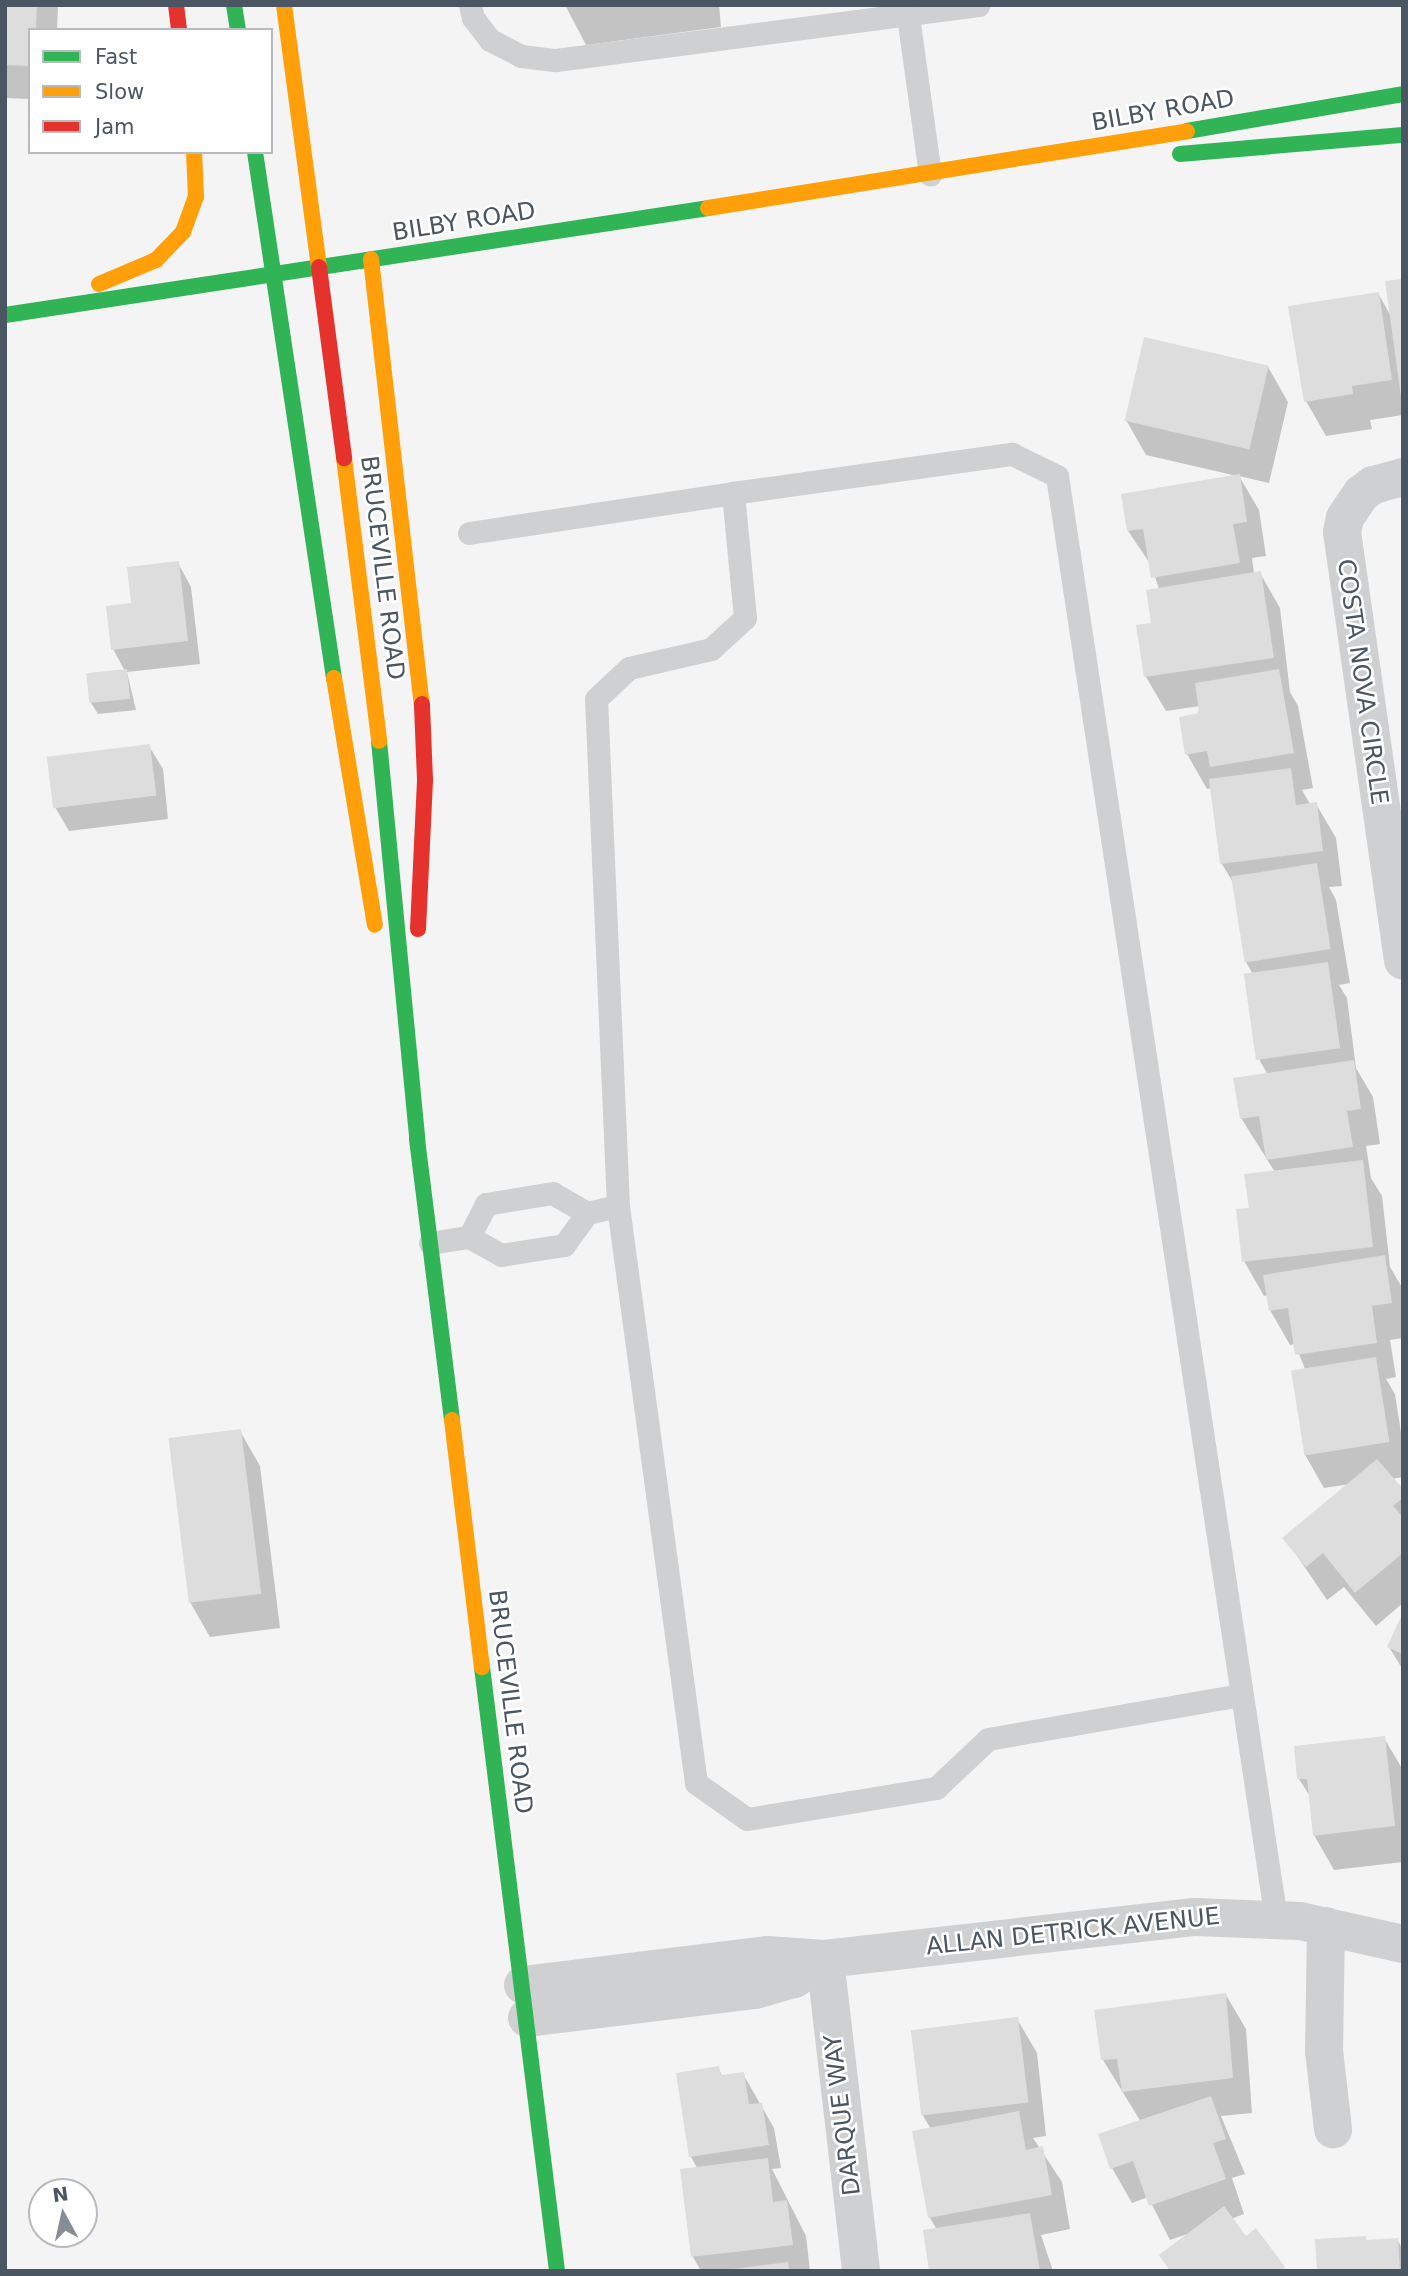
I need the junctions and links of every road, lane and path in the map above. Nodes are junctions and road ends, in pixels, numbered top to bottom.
1 (176, 5) edge
2 (234, 5) edge
3 (284, 5) edge
4 (470, 5) edge
5 (978, 5) edge
6 (908, 16) junction
7 (179, 28) edge
8 (238, 28) edge
9 (1403, 94) edge
10 (1403, 135) edge
11 (194, 154) edge
12 (255, 154) edge
13 (1166, 155) dead end
14 (1138, 157) dead end
15 (930, 174) junction
16 (371, 259) junction
17 (320, 267) junction
18 (272, 274) junction
19 (39, 310) junction
20 (5, 315) edge
21 (1403, 477) edge
22 (733, 494) junction
23 (469, 533) dead end
24 (1403, 961) edge
25 (408, 1039) junction
26 (417, 1139) junction
27 (618, 1206) junction
28 (587, 1213) junction
29 (469, 1237) junction
30 (430, 1243) junction
31 (1241, 1695) junction
32 (1276, 1919) junction
33 (1326, 1926) junction
34 (1403, 1944) edge
35 (825, 1959) junction
36 (525, 2002) junction
37 (1333, 2129) dead end
38 (557, 2271) edge
39 (861, 2271) edge

1 - 7 main road
2 - 8 main road
3 - 17 main road, BRUCEVILLE ROAD
4 - 6 lane
5 - 6 lane
6 - 15 lane
9 - 15 main road, BILBY ROAD
10 - 13 main road, BILBY ROAD
11 - 19 main road
12 - 18 main road, BRUCEVILLE ROAD
14 - 15 main road, BILBY ROAD
15 - 16 main road, BILBY ROAD
16 - 17 main road, BILBY ROAD
16 - 25 main road
17 - 18 main road, BILBY ROAD
17 - 25 main road, BRUCEVILLE ROAD
18 - 19 main road, BILBY ROAD
18 - 26 main road, BRUCEVILLE ROAD
19 - 20 main road, BILBY ROAD
21 - 24 street, COSTA NOVA CIRCLE
22 - 23 lane
22 - 27 lane
22 - 31 lane
25 - 26 main road, BRUCEVILLE ROAD
26 - 30 main road, BRUCEVILLE ROAD
27 - 28 lane
27 - 31 lane
28 - 29 lane
28 - 29 lane
29 - 30 lane
30 - 36 main road, BRUCEVILLE ROAD
31 - 32 lane
32 - 33 street, ALLAN DETRICK AVENUE
32 - 35 street, ALLAN DETRICK AVENUE
33 - 34 street, ALLAN DETRICK AVENUE
33 - 37 street
35 - 36 street, ALLAN DETRICK AVENUE
35 - 39 street, DARQUE WAY
36 - 38 main road, BRUCEVILLE ROAD

